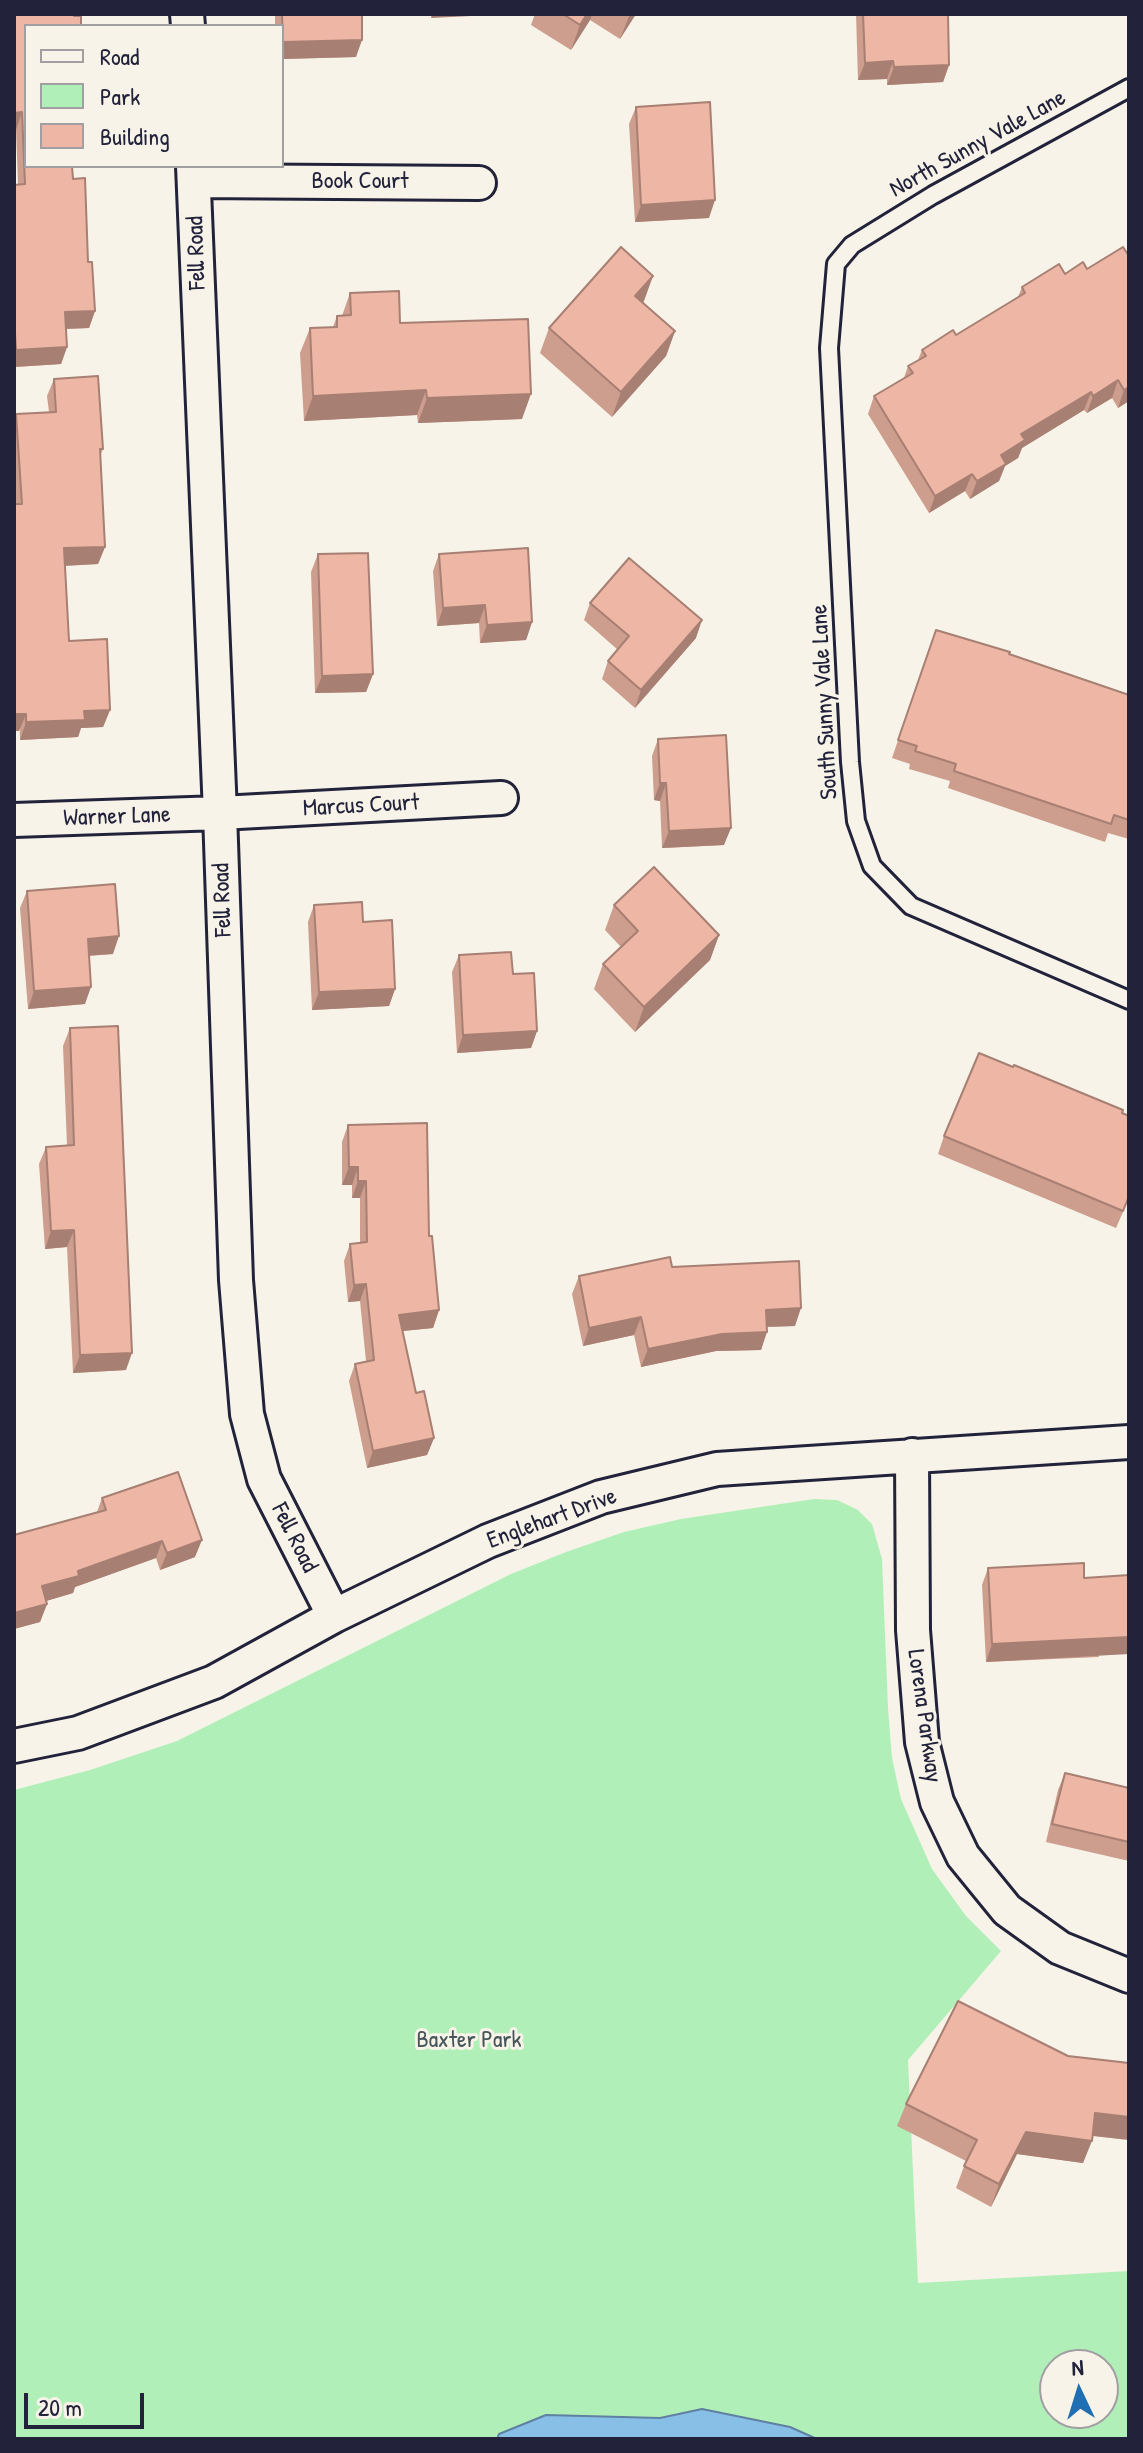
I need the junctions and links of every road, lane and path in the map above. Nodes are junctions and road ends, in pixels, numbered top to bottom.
1 (1129, 88) edge
2 (193, 174) edge
3 (479, 183) dead end
4 (852, 245) joint
5 (501, 798) dead end
6 (220, 813) junction
7 (14, 820) edge
8 (1129, 1000) edge
9 (1129, 1442) edge
10 (912, 1455) junction
11 (334, 1616) junction
12 (14, 1746) edge
13 (1129, 1976) edge

1 - 4 lane, North Sunny Vale Lane
2 - 3 street, Book Court
2 - 6 street, Fell Road
4 - 8 lane, South Sunny Vale Lane
5 - 6 street, Marcus Court
6 - 7 street, Warner Lane
6 - 11 street, Fell Road
9 - 10 street, Englehart Drive
10 - 11 street, Englehart Drive
10 - 13 street, Lorena Parkway
11 - 12 street, Englehart Drive

